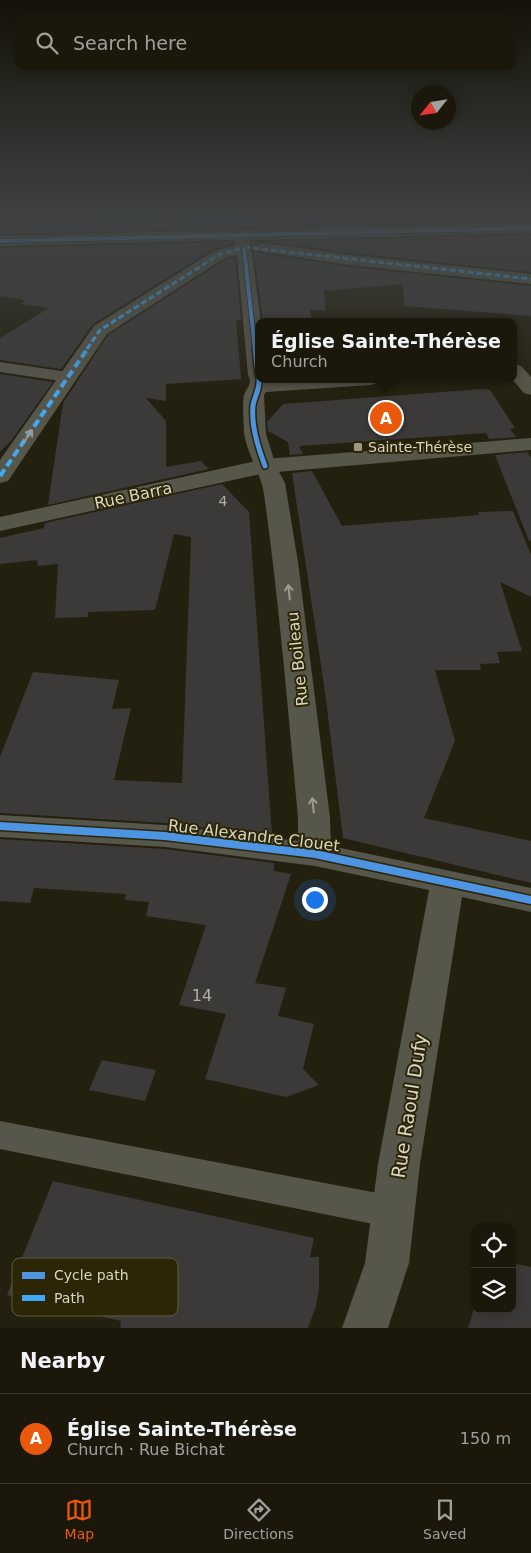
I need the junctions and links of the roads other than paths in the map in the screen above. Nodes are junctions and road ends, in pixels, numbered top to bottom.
1 (185, 276) edge
2 (247, 276) edge
3 (506, 276) edge
4 (531, 279) edge
5 (255, 346) edge
6 (0, 367) edge
7 (531, 369) edge
8 (517, 370) edge
9 (517, 373) edge
10 (68, 377) junction
11 (258, 383) edge
12 (531, 389) edge
13 (531, 444) edge
14 (265, 466) junction
15 (0, 476) edge
16 (0, 524) edge
17 (0, 826) edge
18 (315, 854) junction
19 (448, 881) junction
20 (531, 900) edge
21 (0, 1135) edge
22 (392, 1212) junction
23 (365, 1328) edge

1 - 10 street
2 - 5 street
3 - 4 street
6 - 10 lane
7 - 8 street
9 - 12 street
15 -> 10 street
11 - 14 street, Rue Boileau
13 - 14 street, Rue Barra
14 - 16 street, Rue Barra
18 -> 14 street, Rue Boileau
17 - 18 street, Rue Alexandre Clouet
18 - 19 street, Rue Alexandre Clouet
19 - 20 street, Rue Alexandre Clouet
19 - 22 street, Rue Raoul Dufy
21 - 22 lane
22 - 23 street, Rue Raoul Dufy

